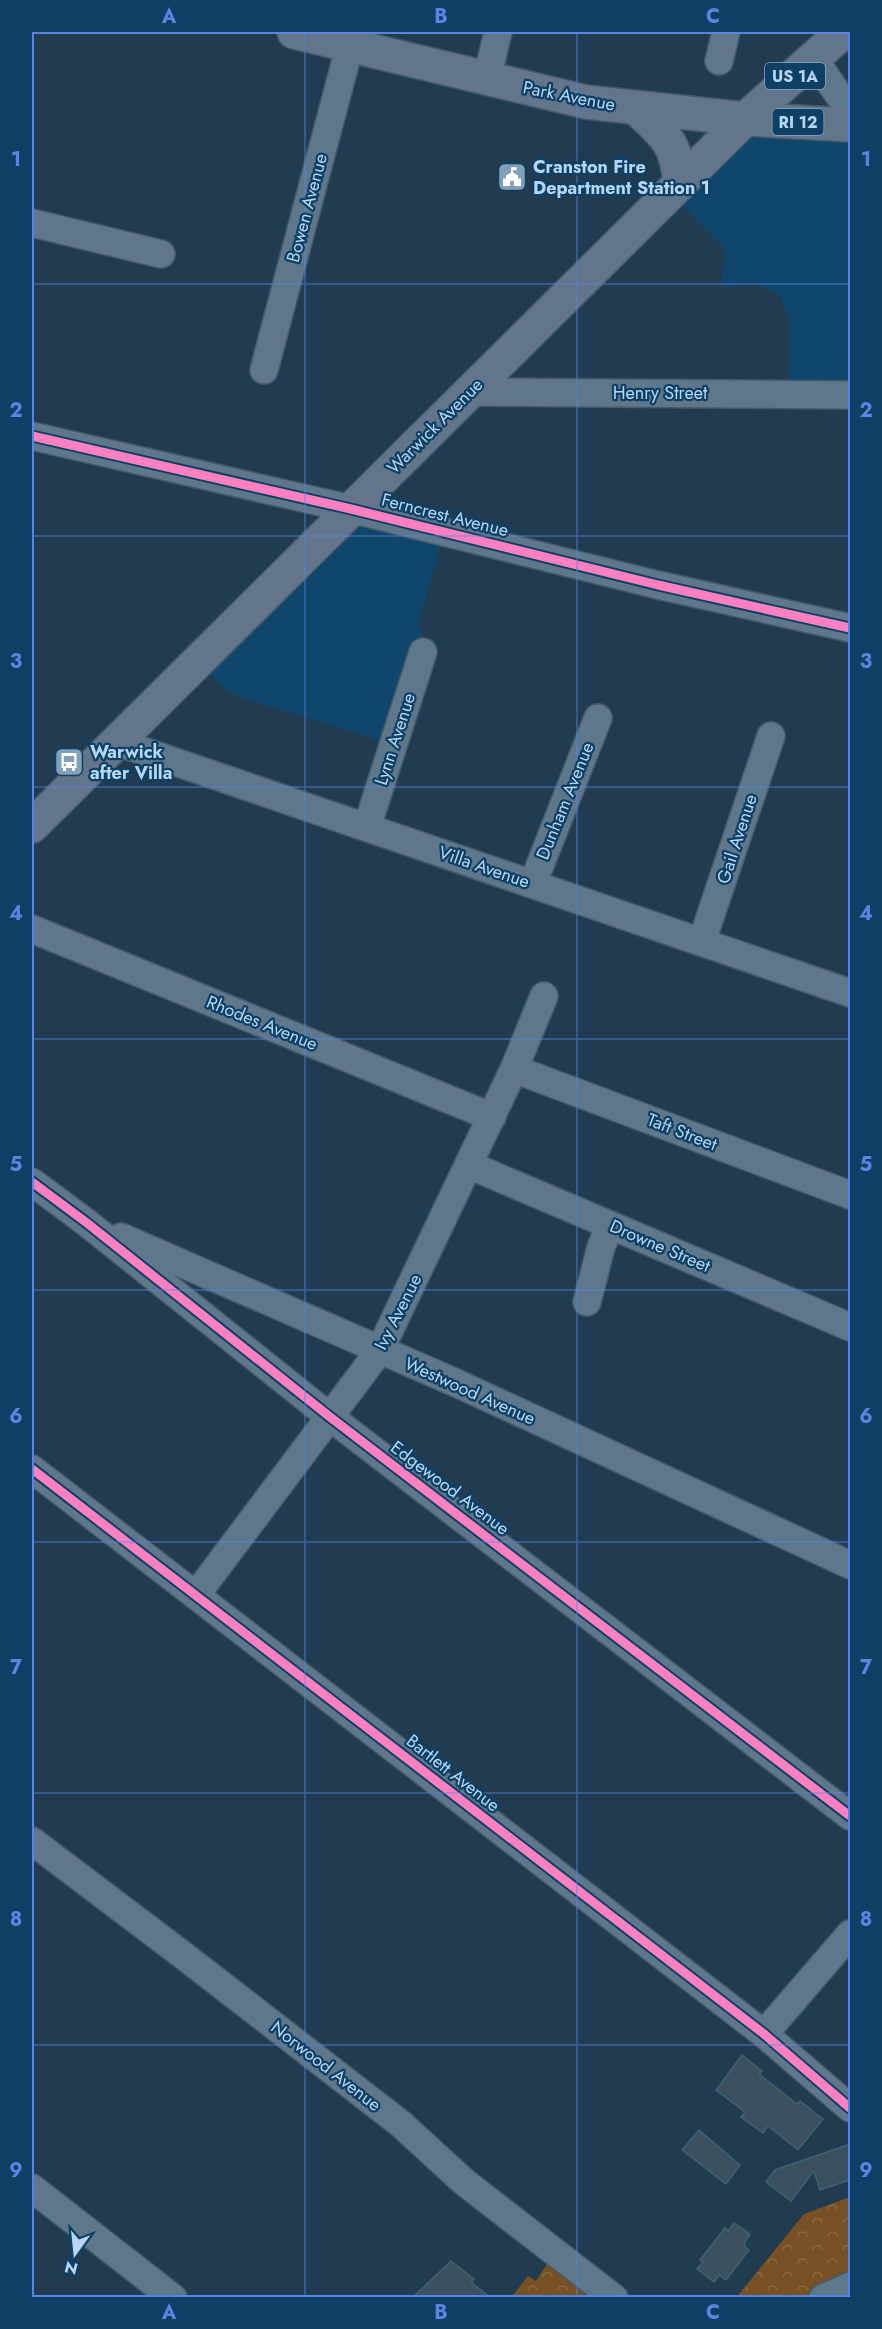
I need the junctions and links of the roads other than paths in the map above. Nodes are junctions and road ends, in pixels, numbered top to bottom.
1 (294, 32) edge
2 (498, 32) edge
3 (726, 32) edge
4 (843, 32) edge
5 (350, 45) junction
6 (814, 59) junction
7 (719, 61) dead end
8 (487, 78) junction
9 (850, 103) edge
10 (636, 108) junction
11 (746, 119) junction
12 (850, 125) edge
13 (680, 184) junction
14 (32, 223) edge
15 (161, 254) dead end
16 (264, 370) dead end
17 (470, 392) junction
18 (850, 395) edge
19 (32, 436) edge
20 (351, 509) junction
21 (850, 628) edge
22 (423, 652) dead end
23 (598, 718) dead end
24 (771, 736) dead end
25 (117, 742) junction
26 (32, 826) edge
27 (367, 827) junction
28 (533, 883) junction
29 (32, 929) edge
30 (702, 941) junction
31 (850, 993) edge
32 (544, 996) dead end
33 (514, 1069) junction
34 (492, 1117) junction
35 (469, 1165) junction
36 (32, 1182) edge
37 (850, 1195) edge
38 (87, 1223) junction
39 (610, 1225) junction
40 (586, 1302) dead end
41 (850, 1327) edge
42 (380, 1350) junction
43 (330, 1417) junction
44 (32, 1469) edge
45 (850, 1565) edge
46 (196, 1594) junction
47 (850, 1816) edge
48 (32, 1841) edge
49 (850, 1934) edge
50 (764, 2034) junction
51 (850, 2108) edge
52 (32, 2188) edge
53 (850, 2286) edge
54 (172, 2298) edge
55 (614, 2298) edge
56 (823, 2298) edge

1 - 5 main road, Park Avenue / RI 12
2 - 8 street
3 - 7 street
4 - 6 main road, Warwick Avenue / US 1A
5 - 8 main road, Park Avenue / RI 12
5 - 16 street, Bowen Avenue
6 - 9 street
6 - 11 main road, Warwick Avenue / US 1A
8 - 10 main road, Park Avenue / RI 12
10 - 11 main road, Park Avenue / RI 12
10 - 13 main road
11 - 12 main road, Park Avenue / RI 12
11 - 13 main road, Warwick Avenue / US 1A
13 - 17 main road, Warwick Avenue / US 1A
14 - 15 street
17 - 18 street, Henry Street
17 - 20 main road, Warwick Avenue / US 1A
19 - 20 street, Ferncrest Avenue
20 - 21 street, Ferncrest Avenue
20 - 25 main road, Warwick Avenue / US 1A
22 - 27 street, Lynn Avenue
23 - 28 street, Dunham Avenue
24 - 30 street, Gail Avenue
25 - 26 main road, Warwick Avenue / US 1A
25 - 27 street, Villa Avenue
27 - 28 street, Villa Avenue
28 - 30 street, Villa Avenue
29 - 34 street, Rhodes Avenue
30 - 31 street, Villa Avenue
32 - 33 street, Ivy Avenue
33 - 34 street, Ivy Avenue
33 - 37 street, Taft Street
34 - 35 street, Ivy Avenue
35 - 39 street, Drowne Street
35 - 42 street, Ivy Avenue
36 - 38 street, Edgewood Avenue
38 - 42 street, Westwood Avenue
38 - 43 street, Edgewood Avenue
39 - 40 street
39 - 41 street, Drowne Street
42 - 43 street, Ivy Avenue
42 - 45 street, Westwood Avenue
43 - 46 street, Ivy Avenue
43 - 47 street, Edgewood Avenue
44 - 46 street, Bartlett Avenue
46 - 50 street, Bartlett Avenue
48 - 55 street, Norwood Avenue
49 - 50 street
50 - 51 street, Bartlett Avenue
52 - 54 street
53 - 56 street

